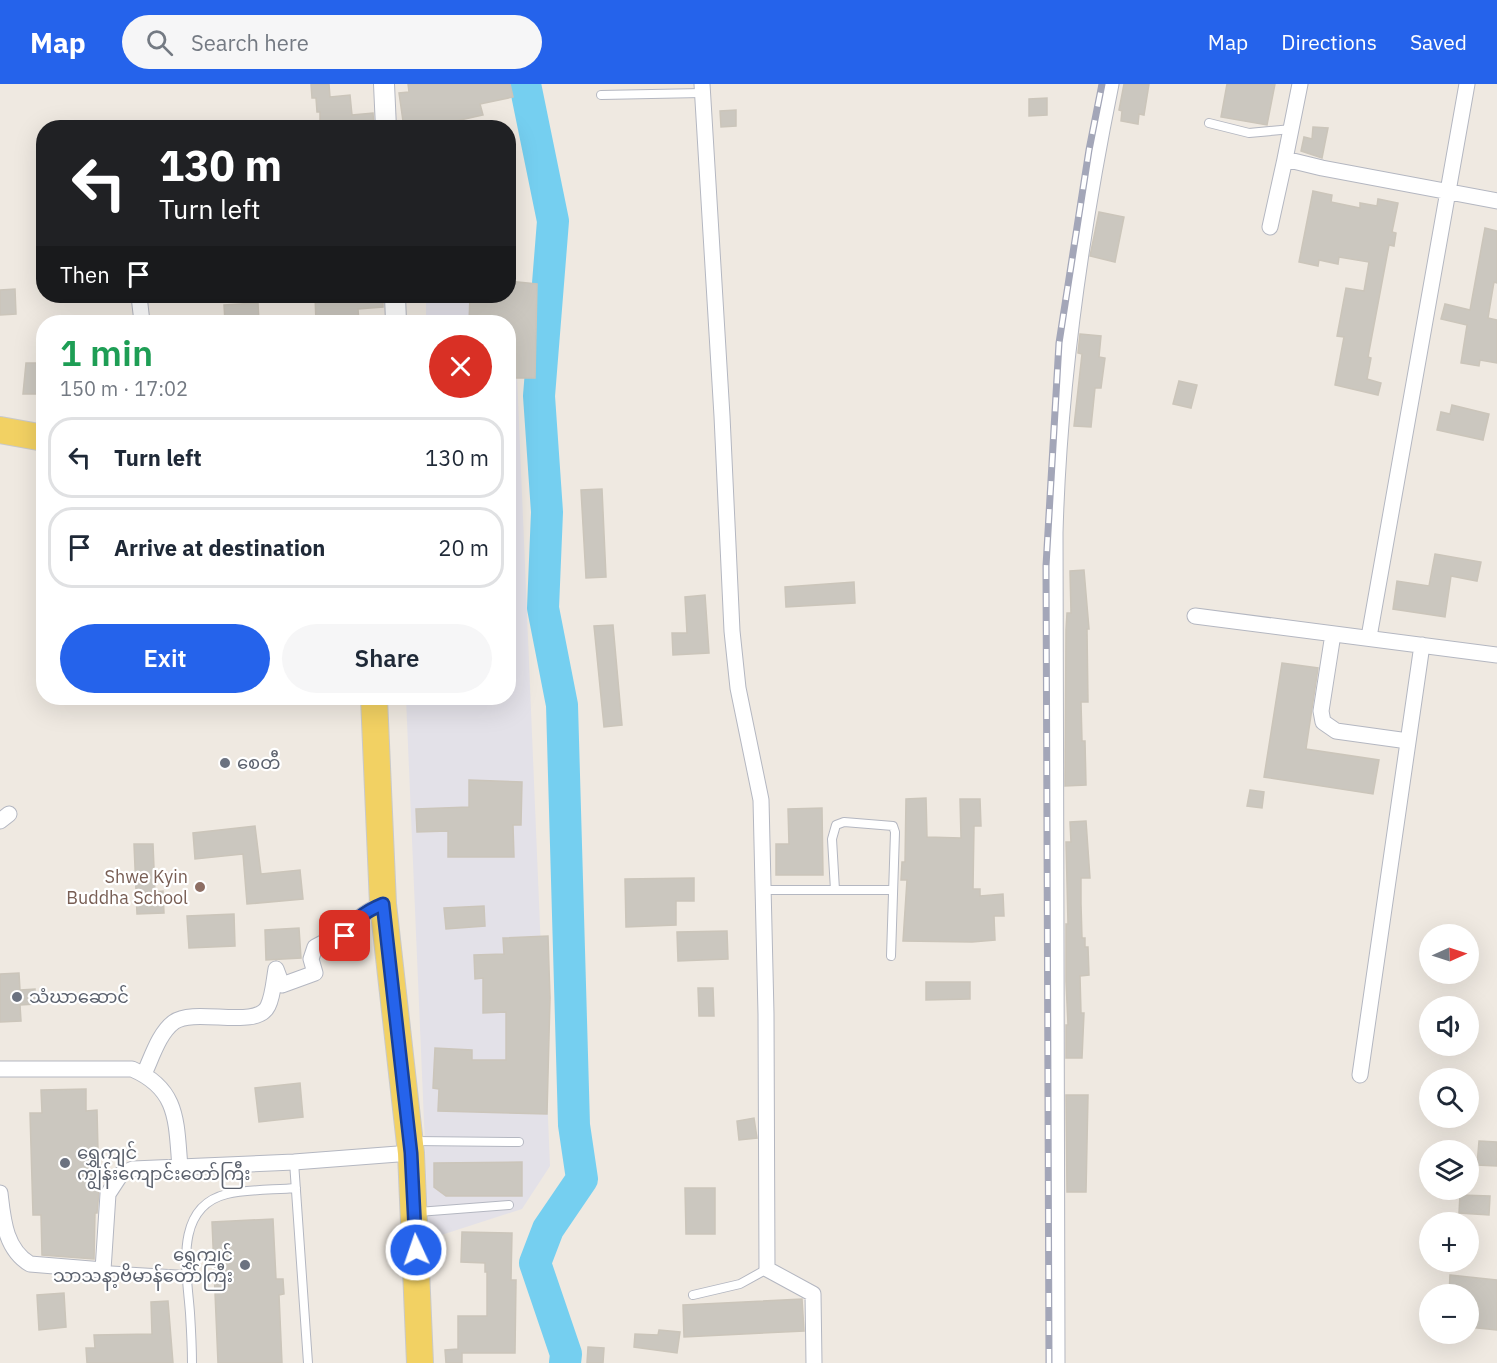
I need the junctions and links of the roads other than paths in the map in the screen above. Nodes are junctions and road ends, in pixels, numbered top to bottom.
1 (384, 84) edge
2 (1111, 84) edge
3 (1300, 84) edge
4 (1467, 84) edge
5 (702, 88) edge
6 (601, 95) dead end
7 (386, 120) edge
8 (1209, 123) dead end
9 (1292, 129) junction
10 (1286, 159) junction
11 (1447, 193) junction
12 (1497, 201) edge
13 (1270, 227) dead end
14 (0, 430) edge
15 (36, 437) edge
16 (1194, 616) dead end
17 (1333, 634) junction
18 (1369, 637) junction
19 (1422, 645) junction
20 (1497, 655) edge
21 (374, 705) edge
22 (1408, 741) junction
23 (762, 890) junction
24 (835, 890) junction
25 (893, 890) junction
26 (383, 904) junction
27 (891, 956) dead end
28 (0, 1069) edge
29 (144, 1074) junction
30 (1360, 1075) dead end
31 (519, 1142) dead end
32 (410, 1147) junction
33 (294, 1162) junction
34 (180, 1167) junction
35 (296, 1188) junction
36 (0, 1193) edge
37 (509, 1205) dead end
38 (413, 1212) junction
39 (767, 1269) junction
40 (104, 1270) junction
41 (185, 1275) junction
42 (693, 1294) dead end
43 (192, 1363) edge
44 (308, 1363) edge
45 (420, 1363) edge
46 (814, 1363) edge
47 (1057, 1363) edge

1 - 7 street
2 - 47 street
3 - 9 street
4 - 11 street
5 - 6 lane
5 - 23 street
8 - 9 lane
9 - 10 street
10 - 11 street
10 - 13 street
11 - 12 street
11 - 18 street
14 - 15 main road
16 - 17 street
17 - 18 street
17 - 22 street
18 - 19 street
19 - 20 street
19 - 22 street
21 - 26 main road
22 - 30 street
23 - 24 lane
23 - 39 street
24 - 25 lane
24 - 25 lane
25 - 27 lane
26 - 29 street
26 - 32 main road
28 - 29 street
29 - 34 street
31 - 32 lane
32 - 33 street
32 - 38 main road
33 - 34 street
33 - 35 lane
34 - 40 street
35 - 41 lane
35 - 44 lane
36 - 40 street
37 - 38 lane
38 - 45 main road
39 - 42 lane
39 - 46 street
40 - 41 lane
41 - 43 lane

